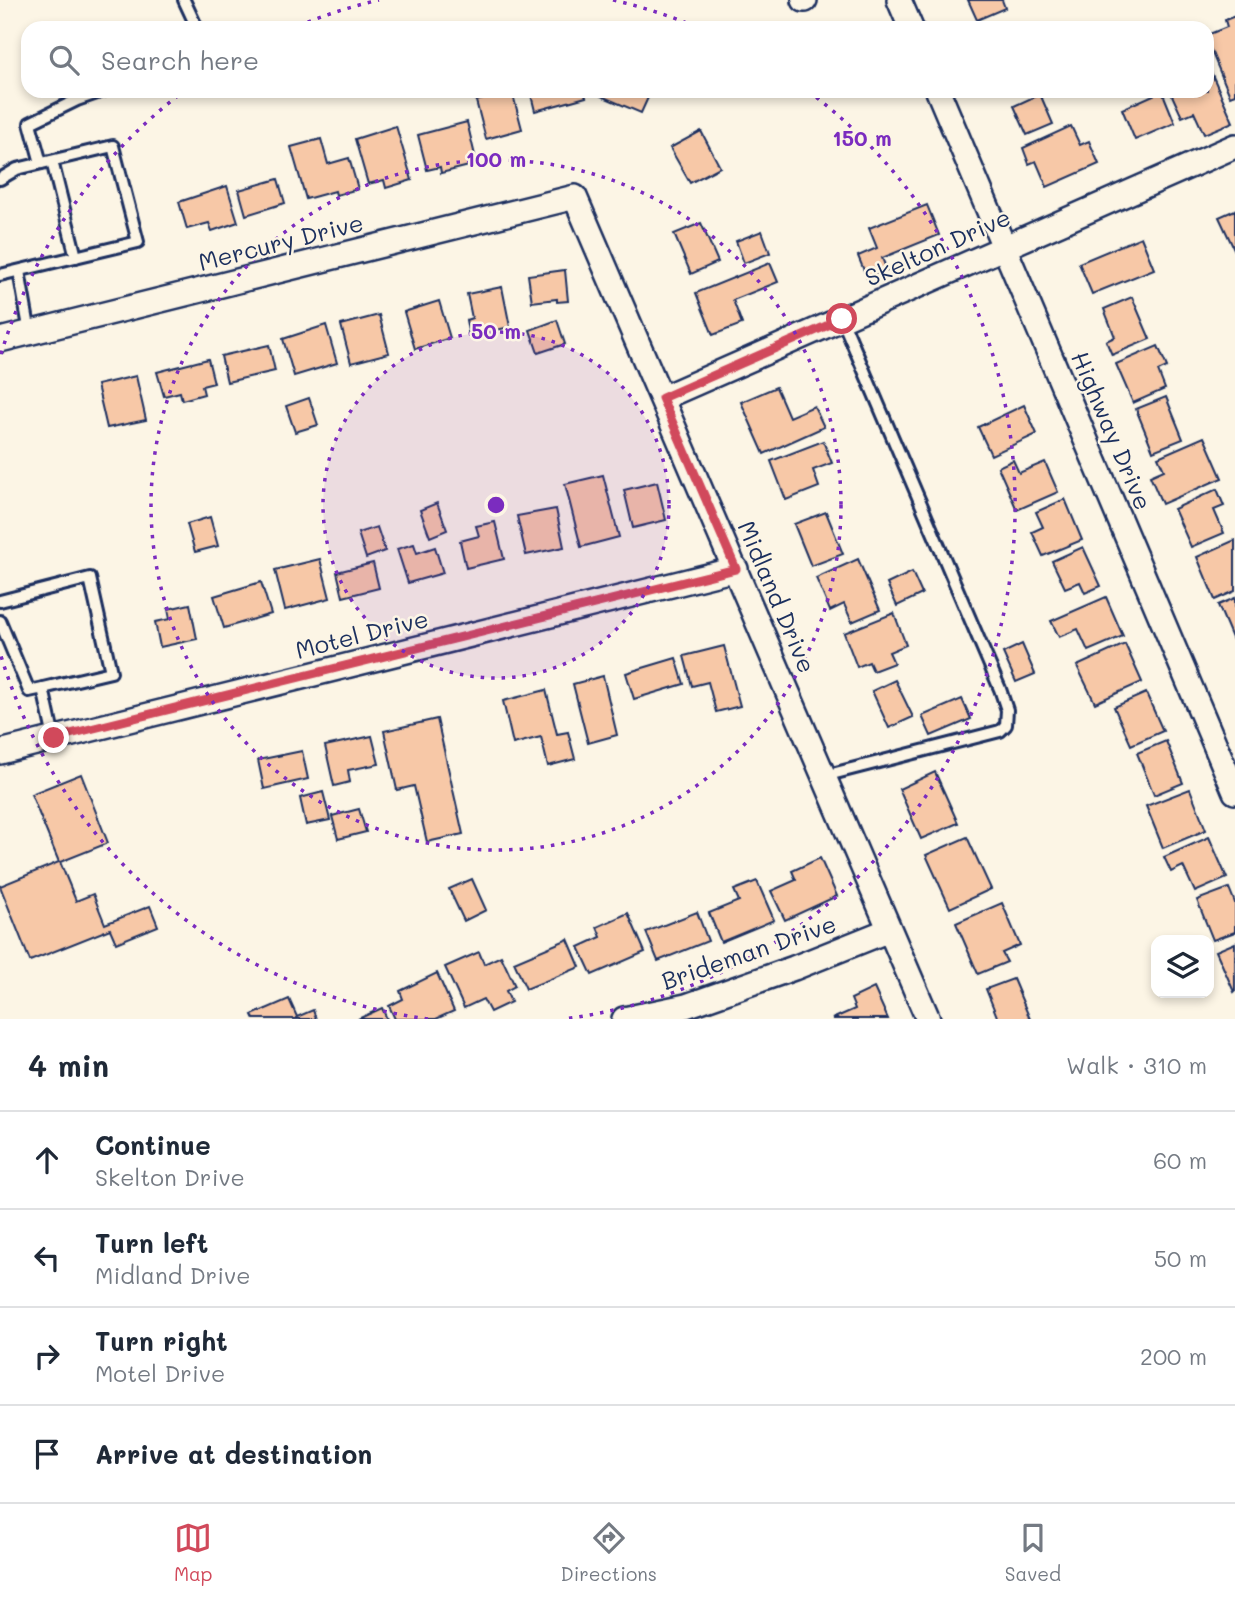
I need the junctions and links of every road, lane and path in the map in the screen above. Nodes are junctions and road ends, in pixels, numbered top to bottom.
1 (184, 0) edge
2 (899, 0) edge
3 (194, 21) edge
4 (908, 21) edge
5 (83, 98) edge
6 (941, 98) edge
7 (1235, 146) edge
8 (46, 162) junction
9 (0, 179) edge
10 (575, 197) joint
11 (1005, 248) junction
12 (76, 257) junction
13 (19, 271) junction
14 (0, 275) edge
15 (842, 319) junction
16 (30, 333) junction
17 (0, 340) edge
18 (662, 398) junction
19 (736, 569) junction
20 (0, 601) edge
21 (0, 621) edge
22 (43, 688) junction
23 (54, 738) junction
24 (0, 751) edge
25 (824, 776) junction
26 (1235, 792) edge
27 (889, 930) junction
28 (624, 1019) edge
29 (928, 1019) edge

1 - 3 lane
2 - 4 street
5 - 8 lane
6 - 11 street, Highway Drive
7 - 11 street, Skelton Drive
8 - 9 lane
8 - 12 lane
8 - 12 lane
10 - 16 street, Mercury Drive
10 - 18 street, Midland Drive
11 - 15 street, Skelton Drive
11 - 26 street, Highway Drive
12 - 13 lane
13 - 14 lane
13 - 16 lane
15 - 18 street, Skelton Drive
15 - 25 lane
16 - 17 street, Mercury Drive
18 - 19 street, Midland Drive
19 - 23 street, Motel Drive
19 - 25 street, Midland Drive
20 - 22 lane
21 - 22 lane
22 - 23 lane
23 - 24 street, Motel Drive
25 - 27 street, Midland Drive
27 - 28 street, Brideman Drive
27 - 29 street, Midland Drive

